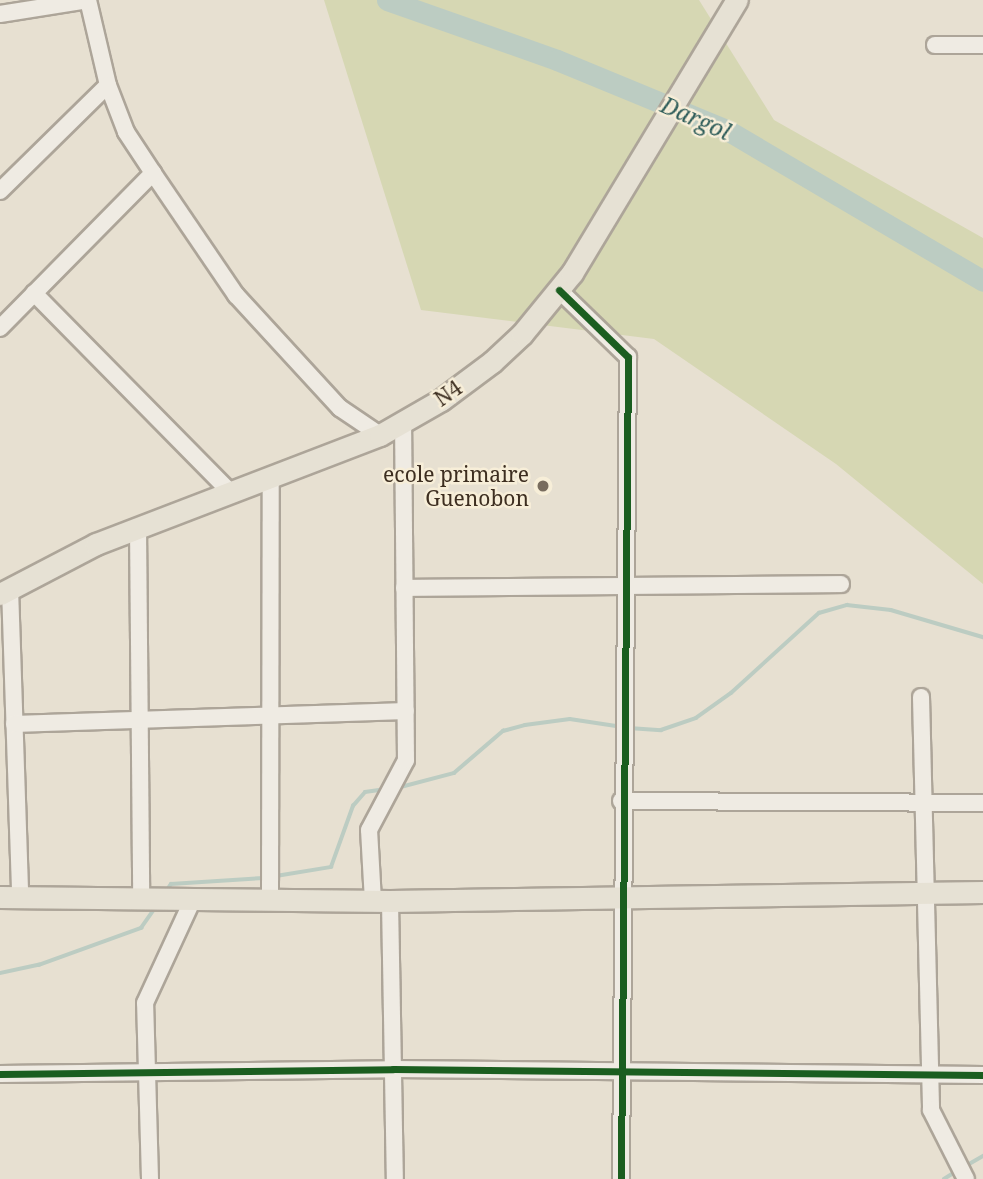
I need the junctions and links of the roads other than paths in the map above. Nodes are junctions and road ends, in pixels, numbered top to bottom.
1 (88, 0) edge
2 (737, 0) edge
3 (0, 14) edge
4 (983, 45) edge
5 (934, 46) dead end
6 (108, 85) junction
7 (153, 173) junction
8 (0, 191) edge
9 (559, 290) junction
10 (34, 293) junction
11 (0, 328) edge
12 (403, 422) junction
13 (380, 435) junction
14 (271, 478) junction
15 (232, 492) junction
16 (138, 527) junction
17 (841, 584) dead end
18 (625, 586) junction
19 (404, 588) junction
20 (5, 591) edge
21 (921, 697) dead end
22 (406, 711) junction
23 (271, 714) junction
24 (136, 718) junction
25 (14, 724) junction
26 (621, 801) junction
27 (925, 802) junction
28 (983, 803) edge
29 (983, 892) edge
30 (925, 893) junction
31 (620, 895) junction
32 (10, 897) edge
33 (154, 898) junction
34 (193, 899) junction
35 (270, 900) junction
36 (382, 901) junction
37 (393, 1069) junction
38 (620, 1073) junction
39 (0, 1074) edge
40 (931, 1075) junction
41 (983, 1075) edge
42 (149, 1076) junction
43 (150, 1179) edge
44 (395, 1179) edge
45 (621, 1179) edge
46 (966, 1179) edge

1 - 3 street
1 - 6 street
2 - 9 main road, N4
4 - 5 street
6 - 7 street
6 - 8 street
7 - 10 street
7 - 13 street
9 - 12 main road, N4
9 - 18 street
10 - 11 street
10 - 15 street
12 - 13 main road, N4
12 - 19 street
13 - 14 main road, N4
14 - 15 main road, N4
14 - 23 street
15 - 16 main road, N4
16 - 20 main road, N4
16 - 24 street
17 - 18 street
18 - 19 street
18 - 26 street
19 - 22 street
20 - 25 street
21 - 27 street
22 - 23 street
22 - 36 street
23 - 24 street
23 - 35 street
24 - 25 street
24 - 33 street
25 - 32 street
26 - 27 street
26 - 31 street
27 - 28 street
27 - 30 street
29 - 30 main road
30 - 31 main road
30 - 40 street
31 - 36 main road
31 - 38 street
32 - 33 main road
33 - 34 main road
34 - 35 main road
34 - 42 street
35 - 36 main road
36 - 37 street
37 - 38 street
37 - 42 street
37 - 44 street
38 - 40 street
38 - 45 street
39 - 42 street
40 - 41 street
40 - 46 street
42 - 43 street

